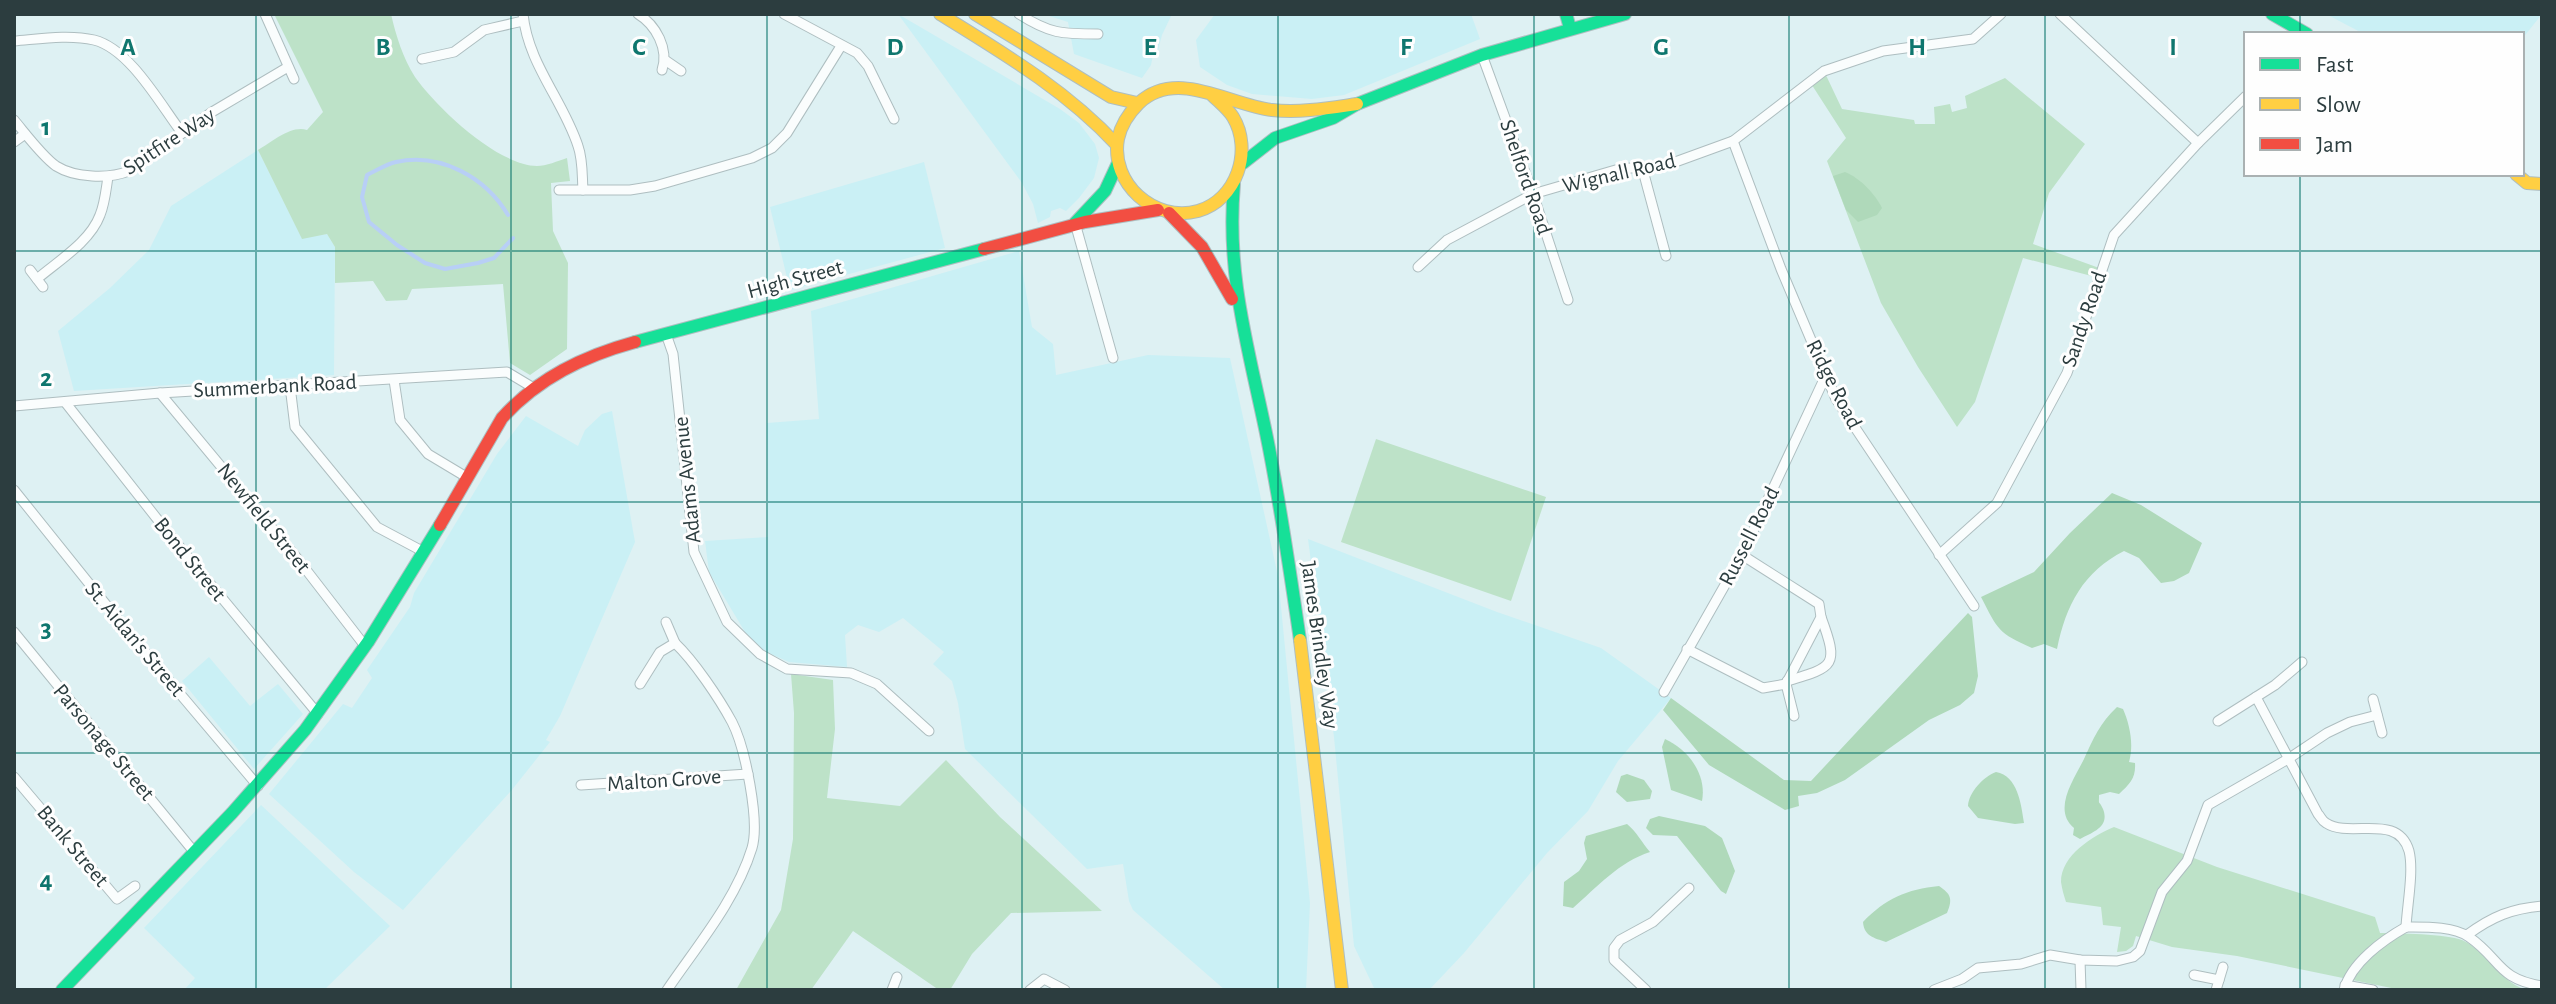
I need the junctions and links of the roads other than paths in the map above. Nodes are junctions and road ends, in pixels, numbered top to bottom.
1 (265, 14) edge
2 (639, 14) edge
3 (784, 14) edge
4 (940, 14) edge
5 (975, 14) edge
6 (1019, 14) edge
7 (1566, 14) edge
8 (1625, 14) edge
9 (2001, 14) edge
10 (2060, 14) edge
11 (2272, 14) edge
12 (523, 18) edge
13 (1570, 28) junction
14 (2304, 32) edge
15 (1098, 34) dead end
16 (14, 41) edge
17 (841, 46) junction
18 (1482, 55) junction
19 (422, 59) dead end
20 (288, 67) junction
21 (681, 71) dead end
22 (294, 79) dead end
23 (1212, 95) junction
24 (2244, 98) edge
25 (1137, 103) junction
26 (1357, 104) junction
27 (894, 119) dead end
28 (14, 120) edge
29 (182, 133) junction
30 (25, 134) junction
31 (1733, 141) junction
32 (14, 142) edge
33 (2198, 143) junction
34 (1117, 145) junction
35 (1118, 163) junction
36 (1243, 163) junction
37 (1642, 167) junction
38 (2518, 176) edge
39 (108, 177) junction
40 (1234, 184) junction
41 (2542, 184) edge
42 (559, 190) dead end
43 (583, 190) junction
44 (1533, 194) junction
45 (1164, 211) junction
46 (1075, 223) junction
47 (1666, 256) dead end
48 (1418, 267) dead end
49 (30, 270) dead end
50 (1568, 300) dead end
51 (1237, 310) junction
52 (666, 334) junction
53 (1113, 358) dead end
54 (1826, 375) junction
55 (394, 380) junction
56 (290, 386) junction
57 (532, 387) junction
58 (160, 393) junction
59 (65, 402) junction
60 (14, 406) edge
61 (468, 478) junction
62 (14, 490) edge
63 (424, 552) junction
64 (1742, 555) junction
65 (1939, 555) junction
66 (1974, 606) dead end
67 (1821, 617) junction
68 (666, 622) dead end
69 (14, 632) edge
70 (675, 643) junction
71 (365, 646) junction
72 (1687, 649) junction
73 (2302, 662) dead end
74 (1787, 683) junction
75 (640, 684) dead end
76 (1664, 692) dead end
77 (2256, 697) junction
78 (2373, 699) dead end
79 (318, 714) junction
80 (2377, 715) junction
81 (1794, 716) dead end
82 (2218, 721) dead end
83 (929, 731) dead end
84 (2382, 733) dead end
85 (2288, 759) junction
86 (748, 774) junction
87 (14, 777) edge
88 (581, 785) dead end
89 (258, 786) junction
90 (195, 853) junction
91 (135, 886) dead end
92 (1689, 888) dead end
93 (2542, 906) edge
94 (2406, 927) junction
95 (2467, 935) junction
96 (2080, 960) junction
97 (2223, 967) dead end
98 (2194, 975) dead end
99 (897, 977) dead end
100 (2218, 985) edge
101 (2542, 986) edge
102 (2345, 987) edge
103 (62, 990) edge
104 (667, 990) edge
105 (892, 990) edge
106 (1030, 990) edge
107 (1065, 990) edge
108 (1342, 990) edge
109 (1646, 990) edge
110 (1934, 990) edge
111 (2081, 990) edge
112 (2373, 990) edge

1 - 20 street
2 - 21 street
3 - 17 street
4 - 34 main road
5 - 25 main road
6 - 15 street
7 - 13 main road
8 - 13 main road
9 - 31 street, Wignall Road
10 - 33 street
11 - 14 main road
12 - 19 street
12 - 43 street
13 - 18 main road
16 - 29 street
17 - 27 street
17 - 43 street
18 - 26 main road
18 - 44 street, Shelford Road
20 - 22 street
20 - 29 street, Spitfire Way
23 - 25 main road
23 - 26 main road
23 - 36 main road
24 - 33 street, Sandy Road
25 - 34 main road
26 - 36 main road
28 - 30 street, Spitfire Way
29 - 39 street, Spitfire Way
30 - 32 street
30 - 39 street, Spitfire Way
31 - 37 street, Wignall Road
31 - 54 street, Ridge Road
33 - 65 street, Sandy Road
34 - 35 main road
35 - 45 main road
35 - 46 main road
36 - 40 main road
37 - 44 street, Wignall Road
37 - 47 street
38 - 41 main road
39 - 49 street
40 - 45 main road
40 - 51 main road, James Brindley Way
42 - 43 street
44 - 48 street, Wignall Road
44 - 50 street, Shelford Road
45 - 46 main road, High Street
45 - 51 main road, James Brindley Way
46 - 52 main road, High Street
46 - 53 street
51 - 108 main road, James Brindley Way
52 - 57 main road, High Street
52 - 83 street, Adams Avenue
54 - 64 street, Russell Road
54 - 65 street, Ridge Road
55 - 56 street, Summerbank Road
55 - 57 street, Summerbank Road
55 - 61 street
56 - 58 street, Summerbank Road
56 - 63 street
57 - 61 main road, High Street
58 - 59 street, Summerbank Road
58 - 71 street, Newfield Street
59 - 60 street, Summerbank Road
59 - 79 street, Bond Street
61 - 63 main road, High Street
62 - 89 street, St. Aidan's Street
63 - 71 main road, High Street
64 - 67 street
64 - 72 street, Russell Road
65 - 66 street, Ridge Road
67 - 74 street
67 - 74 street
68 - 70 street
69 - 90 street, Parsonage Street
70 - 75 street
70 - 86 street
71 - 79 main road, High Street
72 - 74 street
72 - 76 street, Russell Road
73 - 77 street
74 - 81 street
77 - 82 street
77 - 85 street
78 - 80 street
79 - 89 main road, High Street
80 - 84 street
80 - 85 street
85 - 94 street
85 - 96 street
86 - 88 street, Malton Grove
86 - 104 street
87 - 91 street, Bank Street
89 - 90 main road, High Street
90 - 103 main road, High Street
92 - 109 street
93 - 95 street
94 - 95 street
94 - 102 street
95 - 101 street
96 - 110 street
96 - 111 street
97 - 100 street
98 - 100 street
99 - 105 street
102 - 112 street
106 - 107 street

